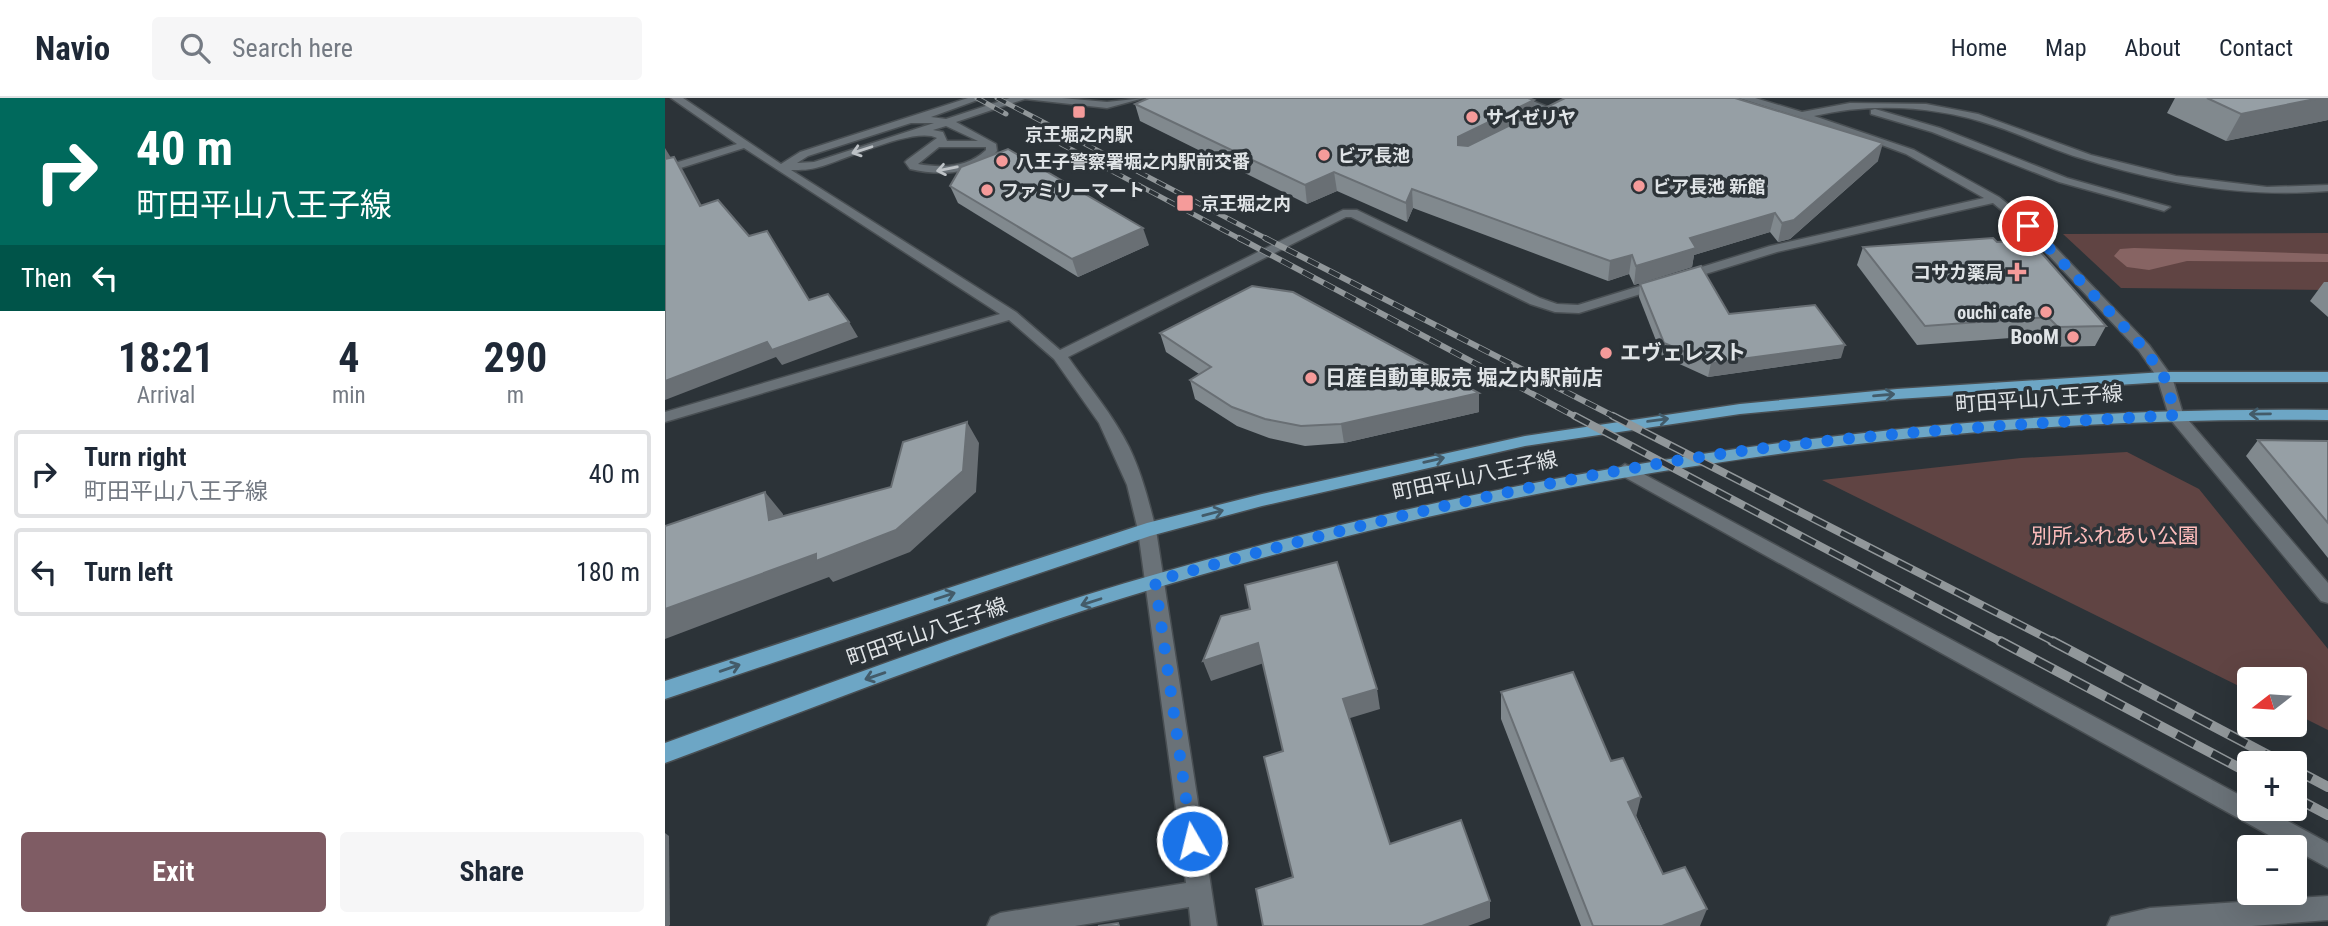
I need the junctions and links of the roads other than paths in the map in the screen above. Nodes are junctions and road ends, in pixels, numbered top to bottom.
1 (676, 98) edge
2 (978, 98) edge
3 (1020, 98) edge
4 (1029, 98) edge
5 (1139, 98) edge
6 (1515, 98) edge
7 (1744, 98) edge
8 (665, 101) edge
9 (1855, 106) junction
10 (1774, 107) junction
11 (1749, 112) edge
12 (1803, 116) junction
13 (1547, 118) edge
14 (912, 120) junction
15 (949, 121) junction
16 (909, 134) junction
17 (747, 144) junction
18 (938, 144) junction
19 (991, 144) junction
20 (780, 169) junction
21 (665, 170) edge
22 (2328, 188) edge
23 (1995, 199) junction
24 (2164, 207) dead end
25 (1011, 314) junction
26 (1059, 356) junction
27 (2164, 377) junction
28 (2328, 377) edge
29 (2176, 415) junction
30 (2328, 415) edge
31 (665, 417) edge
32 (1625, 470) junction
33 (1147, 530) junction
34 (1155, 581) junction
35 (2328, 596) edge
36 (665, 690) edge
37 (665, 753) edge
38 (2328, 856) edge
39 (1200, 893) junction
40 (2328, 908) edge
41 (1000, 926) edge
42 (1204, 926) edge
43 (2120, 926) edge

1 - 8 street
1 - 17 street
2 - 14 street
3 - 15 street
4 - 5 street
6 - 13 street
7 - 10 street
9 - 12 street
9 - 22 street
9 - 24 street
10 - 11 street
10 - 12 street
12 - 23 street
14 - 15 street
14 - 20 street
15 - 16 street
15 - 19 street
16 - 18 street
16 -> 20 street
17 - 20 street
17 - 21 street
18 - 19 street
19 -> 18 street
20 - 25 street
23 - 26 street
23 - 27 street
25 - 26 street
25 - 31 street
26 - 33 street
27 - 28 main road, 町田平山八王子線
27 - 29 street
33 -> 27 main road, 町田平山八王子線
30 -> 29 main road, 町田平山八王子線
29 - 32 main road, 町田平山八王子線
29 - 35 street
32 - 34 main road, 町田平山八王子線
32 - 38 street
33 - 34 street
36 -> 33 main road, 町田平山八王子線
34 -> 37 main road, 町田平山八王子線
34 - 39 street
39 - 41 street
39 - 42 street
40 - 43 street

